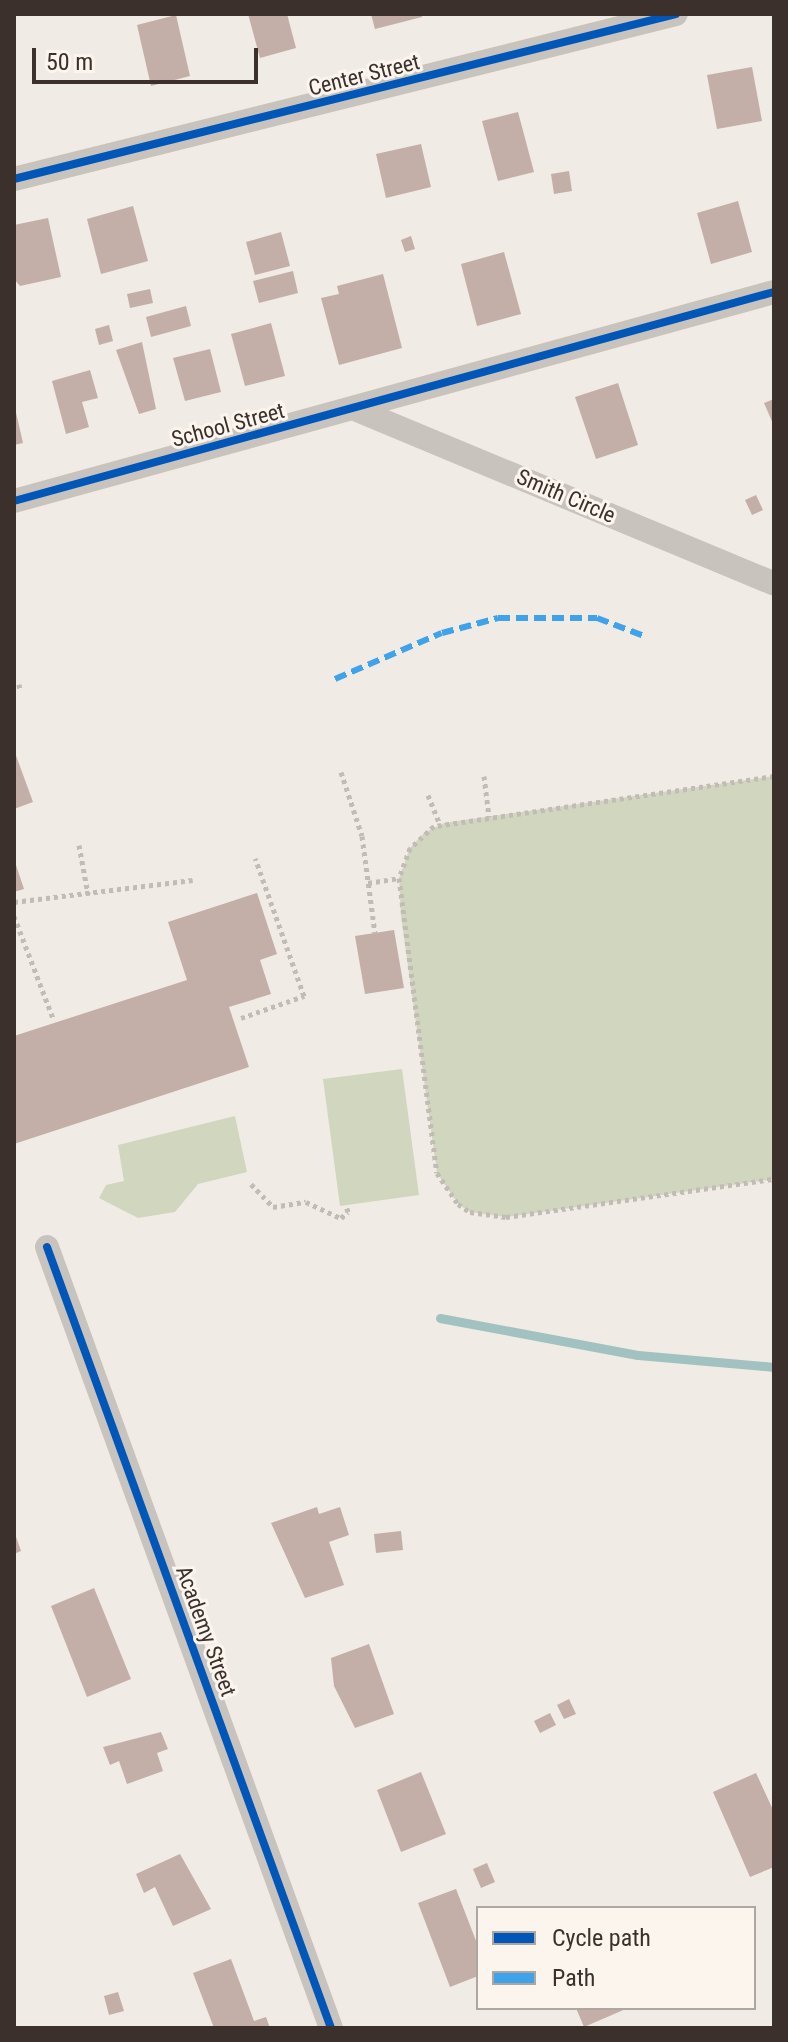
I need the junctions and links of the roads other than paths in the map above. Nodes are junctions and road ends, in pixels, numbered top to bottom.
1 (676, 14) edge
2 (14, 179) edge
3 (774, 292) edge
4 (357, 410) junction
5 (14, 501) edge
6 (774, 584) edge
7 (47, 1247) dead end
8 (331, 2028) edge

1 - 2 street, Center Street
3 - 4 street, School Street
4 - 5 street, School Street
4 - 6 street, Smith Circle
7 - 8 street, Academy Street

